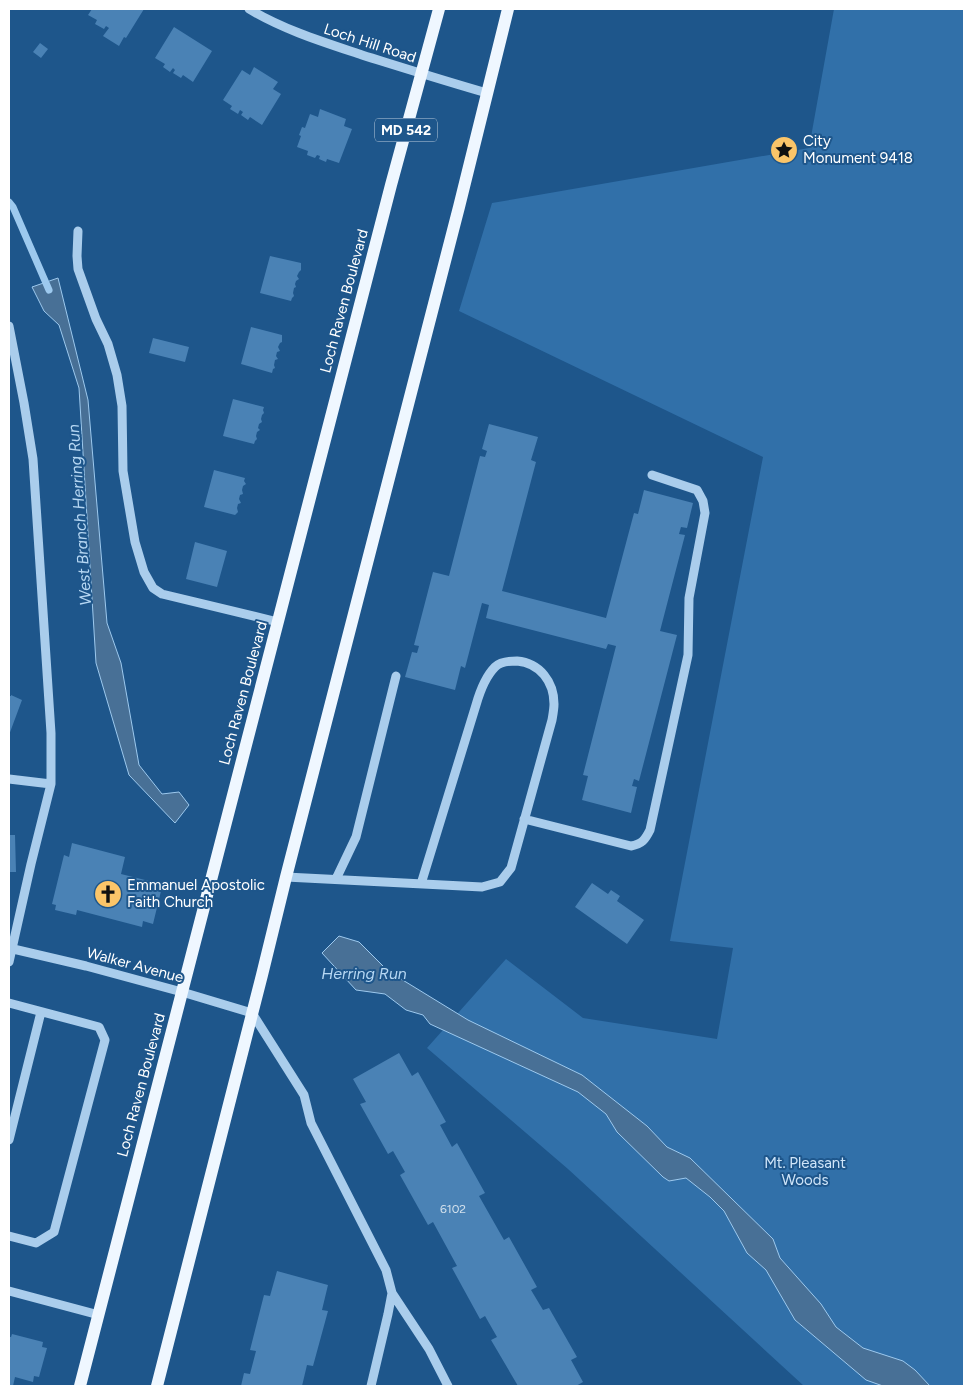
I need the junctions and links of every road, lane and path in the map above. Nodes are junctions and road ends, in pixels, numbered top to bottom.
1 (249, 9) edge
2 (439, 9) edge
3 (508, 9) edge
4 (259, 12) edge
5 (422, 74) junction
6 (487, 93) junction
7 (78, 231) dead end
8 (9, 326) edge
9 (652, 475) dead end
10 (278, 622) junction
11 (396, 676) dead end
12 (9, 779) edge
13 (51, 784) junction
14 (524, 819) junction
15 (286, 877) junction
16 (336, 879) junction
17 (421, 884) junction
18 (10, 949) edge
19 (9, 962) edge
20 (182, 992) junction
21 (9, 1003) edge
22 (42, 1012) junction
23 (252, 1013) junction
24 (9, 1140) edge
25 (9, 1236) edge
26 (9, 1291) edge
27 (392, 1293) junction
28 (98, 1314) junction
29 (80, 1386) edge
30 (157, 1386) edge
31 (371, 1386) edge
32 (448, 1386) edge

1 - 4 street, Loch Hill Road
2 - 5 main road, Loch Raven Boulevard / MD 542
3 - 6 main road
4 - 5 street, Loch Hill Road
5 - 6 street, Loch Hill Road
5 - 10 main road, Loch Raven Boulevard / MD 542
6 - 15 main road
7 - 10 street
8 - 13 street
9 - 14 street
10 - 20 main road, Loch Raven Boulevard
11 - 16 street
12 - 13 street
13 - 18 street
14 - 17 street
14 - 17 street
15 - 16 street
15 - 23 main road
16 - 17 street
18 - 19 street
18 - 20 street, Walker Avenue
20 - 23 street, Walker Avenue
20 - 28 main road, Loch Raven Boulevard
21 - 22 street
22 - 24 street
22 - 25 street
23 - 27 street
23 - 30 main road
26 - 28 street
27 - 31 street
27 - 32 street
28 - 29 main road, Loch Raven Boulevard

